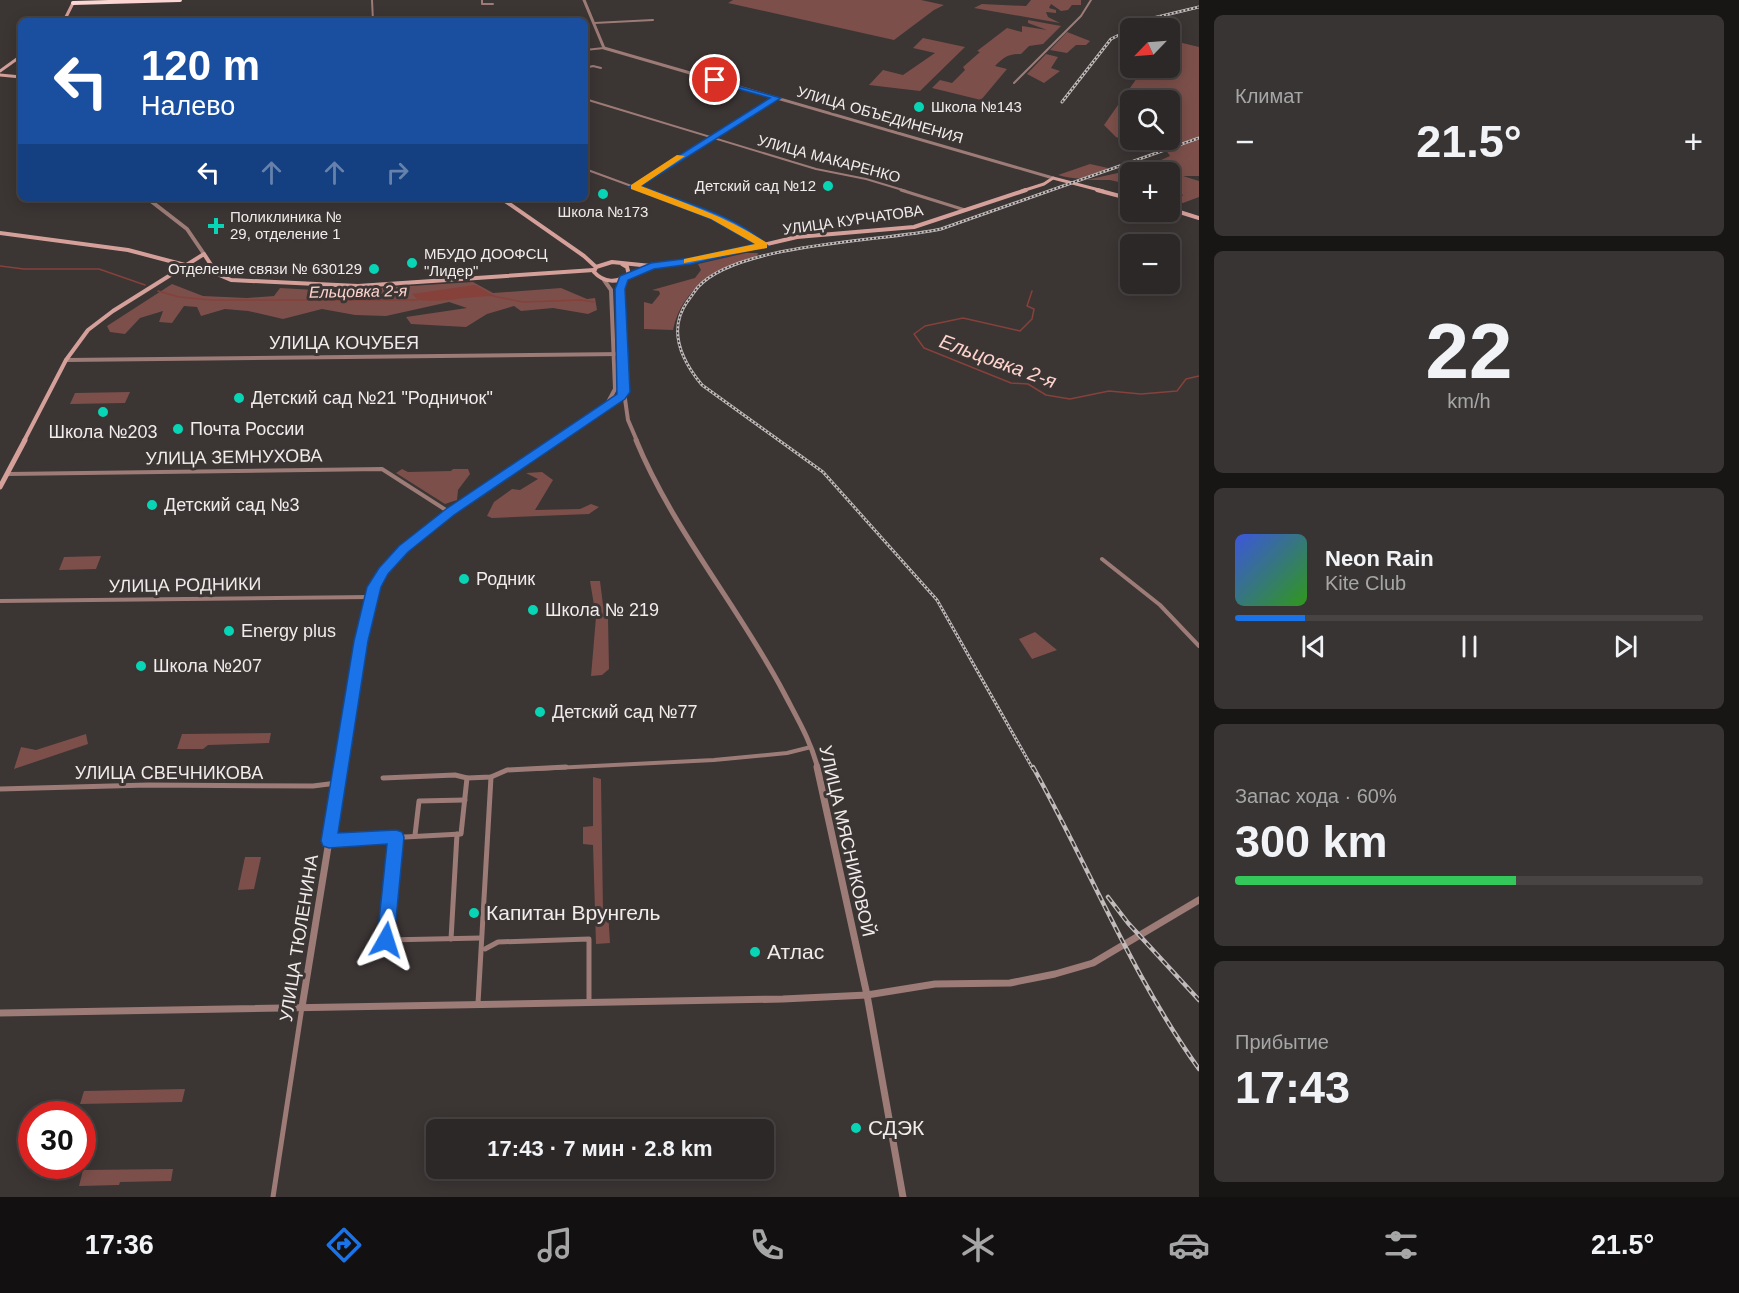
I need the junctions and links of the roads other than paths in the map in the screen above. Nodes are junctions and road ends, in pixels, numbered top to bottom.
1 (180, 0) edge
2 (372, 0) edge
3 (482, 0) edge
4 (584, 0) edge
5 (1091, 0) edge
6 (145, 1) edge
7 (74, 2) edge
8 (493, 4) dead end
9 (66, 18) edge
10 (373, 18) edge
11 (479, 18) dead end
12 (493, 18) edge
13 (653, 20) dead end
14 (594, 23) junction
15 (604, 48) junction
16 (588, 50) edge
17 (18, 58) edge
18 (588, 67) edge
19 (601, 68) dead end
20 (0, 73) edge
21 (18, 76) edge
22 (1014, 83) dead end
23 (777, 98) junction
24 (588, 100) edge
25 (711, 138) junction
26 (588, 170) edge
27 (1053, 178) junction
28 (634, 187) junction
29 (1120, 195) edge
30 (151, 201) edge
31 (505, 201) edge
32 (965, 210) junction
33 (1180, 212) edge
34 (1199, 218) edge
35 (0, 232) edge
36 (763, 246) junction
37 (204, 254) junction
38 (584, 256) junction
39 (612, 262) junction
40 (622, 264) junction
41 (185, 265) junction
42 (651, 266) junction
43 (595, 269) junction
44 (567, 273) junction
45 (629, 275) junction
46 (598, 277) junction
47 (624, 279) junction
48 (604, 280) junction
49 (614, 354) junction
50 (622, 354) junction
51 (66, 360) junction
52 (624, 392) junction
53 (607, 405) junction
54 (7, 474) junction
55 (0, 486) edge
56 (450, 512) junction
57 (1102, 560) dead end
58 (370, 597) junction
59 (0, 601) edge
60 (1199, 646) edge
61 (812, 747) junction
62 (491, 777) junction
63 (383, 778) dead end
64 (467, 778) junction
65 (338, 783) junction
66 (0, 789) edge
67 (465, 800) junction
68 (457, 834) junction
69 (415, 835) junction
70 (396, 837) junction
71 (329, 841) junction
72 (1199, 900) edge
73 (482, 938) junction
74 (451, 939) junction
75 (485, 949) dead end
76 (867, 994) junction
77 (589, 1002) junction
78 (478, 1003) junction
79 (302, 1007) junction
80 (0, 1013) edge
81 (273, 1197) edge
82 (903, 1197) edge

1 - 6 highway
2 - 10 street
3 - 8 street
4 - 14 street
5 - 22 street
6 - 7 highway
7 - 9 main road
11 - 12 street
13 - 14 street
14 - 15 street
15 - 16 street
15 - 23 street, УЛИЦА ОБЪЕДИНЕНИЯ
17 - 20 main road
18 - 19 street
20 - 21 main road
23 - 25 street
23 - 27 street, УЛИЦА ОБЪЕДИНЕНИЯ
24 - 25 street, УЛИЦА МАКАРЕНКО
25 - 28 street
25 - 32 street, УЛИЦА МАКАРЕНКО
26 - 28 street
27 - 29 main road, УЛИЦА ОБЪЕДИНЕНИЯ
27 - 32 main road, УЛИЦА КУРЧАТОВА
28 - 36 street
30 - 37 street
31 - 38 main road
32 - 36 main road, УЛИЦА КУРЧАТОВА
33 - 34 main road
35 - 41 main road
36 - 42 main road, УЛИЦА КУРЧАТОВА
37 - 41 main road
37 - 44 main road
38 - 39 main road, УЛИЦА КУРЧАТОВА
38 - 43 main road
39 - 40 main road, УЛИЦА КУРЧАТОВА
39 - 43 main road
40 - 42 main road, УЛИЦА КУРЧАТОВА
40 - 45 main road
41 - 51 main road
42 - 45 main road, УЛИЦА КУРЧАТОВА
43 - 44 main road
43 - 46 main road
44 - 46 main road
45 - 47 main road, УЛИЦА КУРЧАТОВА
46 - 48 main road
47 - 48 main road
47 - 50 street, УЛИЦА МЯСНИКОВОЙ
48 - 49 street
49 - 50 street, УЛИЦА КОЧУБЕЯ
49 - 51 street, УЛИЦА КОЧУБЕЯ
49 - 53 street
50 - 52 street, УЛИЦА МЯСНИКОВОЙ
51 - 54 main road
52 - 53 street
52 - 61 street, УЛИЦА МЯСНИКОВОЙ
53 - 56 street, УЛИЦА ТЮЛЕНИНА
54 - 55 main road
54 - 56 street, УЛИЦА ЗЕМНУХОВА
56 - 58 street, УЛИЦА ТЮЛЕНИНА
57 - 60 street
58 - 59 street, УЛИЦА РОДНИКИ
58 - 65 street, УЛИЦА ТЮЛЕНИНА
61 - 62 street
61 - 76 street, УЛИЦА МЯСНИКОВОЙ
62 - 64 street
62 - 73 street
63 - 64 street
64 - 67 street
65 - 66 street, УЛИЦА СВЕЧНИКОВА
65 - 71 street, УЛИЦА ТЮЛЕНИНА
67 - 68 street
67 - 69 street
68 - 69 street
68 - 74 street
69 - 70 street
70 - 71 street
70 - 74 street
71 - 79 street, УЛИЦА ТЮЛЕНИНА
72 - 76 street
73 - 74 street
73 - 78 street
75 - 77 street
76 - 77 street
76 - 82 street, УЛИЦА МЯСНИКОВОЙ
77 - 78 street
78 - 79 street
79 - 80 street
79 - 81 street, УЛИЦА ТЮЛЕНИНА

